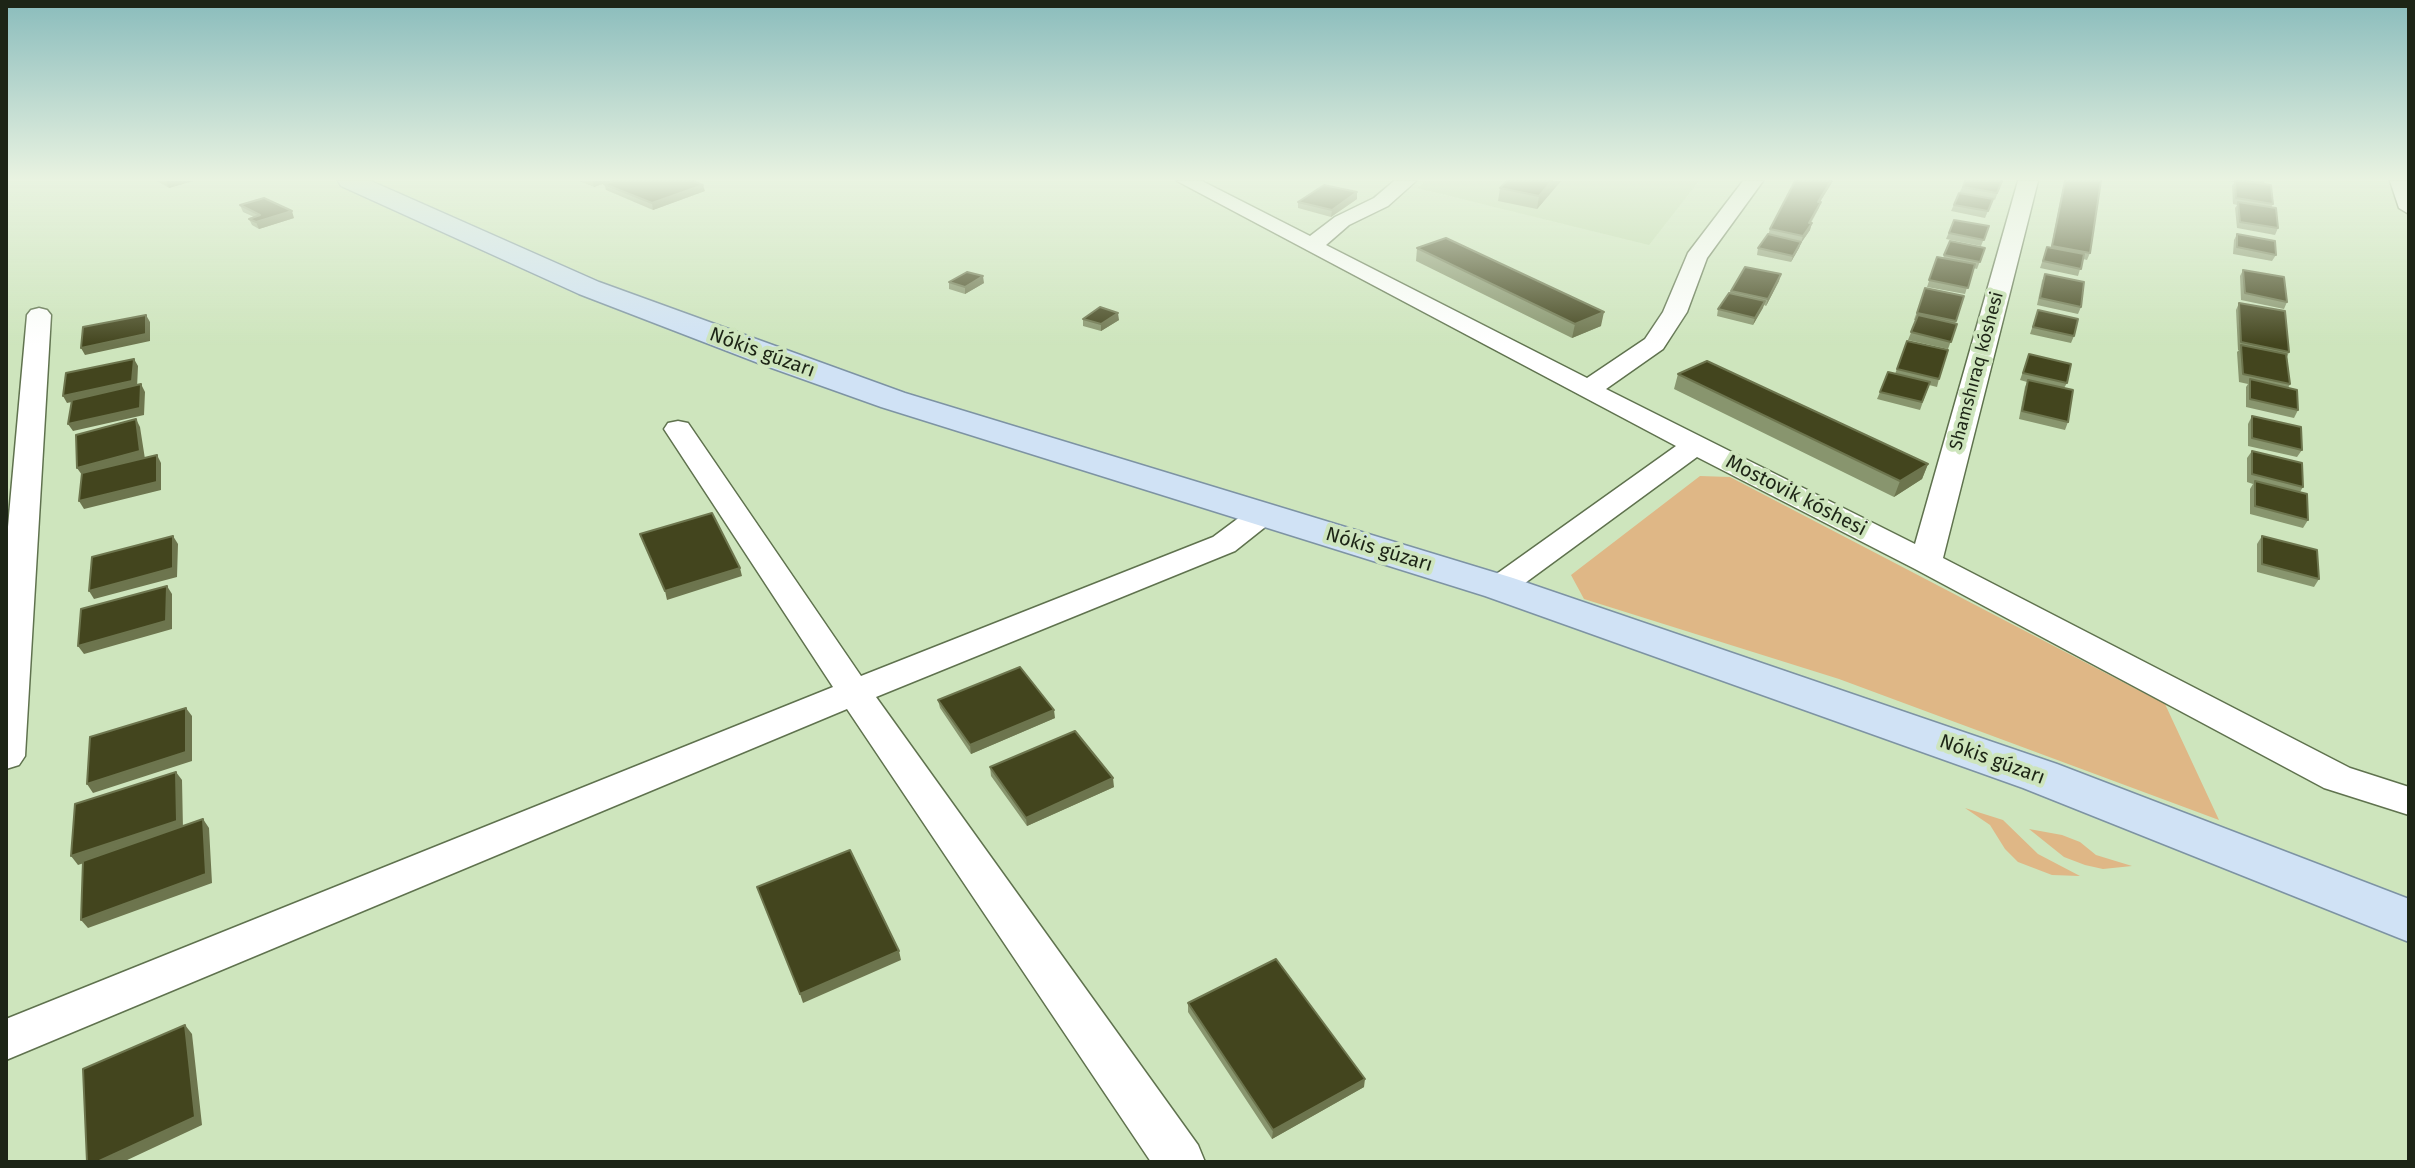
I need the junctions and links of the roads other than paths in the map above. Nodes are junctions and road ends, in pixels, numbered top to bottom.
1 (472, 236) edge
2 (1294, 236) edge
3 (1324, 236) edge
4 (1713, 236) edge
5 (2013, 236) edge
6 (1313, 245) junction
7 (39, 315) dead end
8 (1587, 390) junction
9 (678, 429) dead end
10 (1695, 445) junction
11 (1263, 514) junction
12 (1926, 562) junction
13 (1499, 587) junction
14 (854, 692) junction
15 (6, 756) edge
16 (2409, 801) edge
17 (2409, 921) edge
18 (6, 1040) edge
19 (1180, 1162) edge

1 - 11 main road, Nókis gúzarı
2 - 6 street, Mostovik kóshesi
3 - 6 street
4 - 8 street
5 - 12 street, Shamshıraq kóshesi
6 - 8 street, Mostovik kóshesi
7 - 15 street
8 - 10 street, Mostovik kóshesi
9 - 14 street
10 - 12 street, Mostovik kóshesi
10 - 13 street
11 - 13 main road, Nókis gúzarı
11 - 14 street
12 - 16 street, Mostovik kóshesi
13 - 17 main road, Nókis gúzarı
14 - 18 street
14 - 19 street

